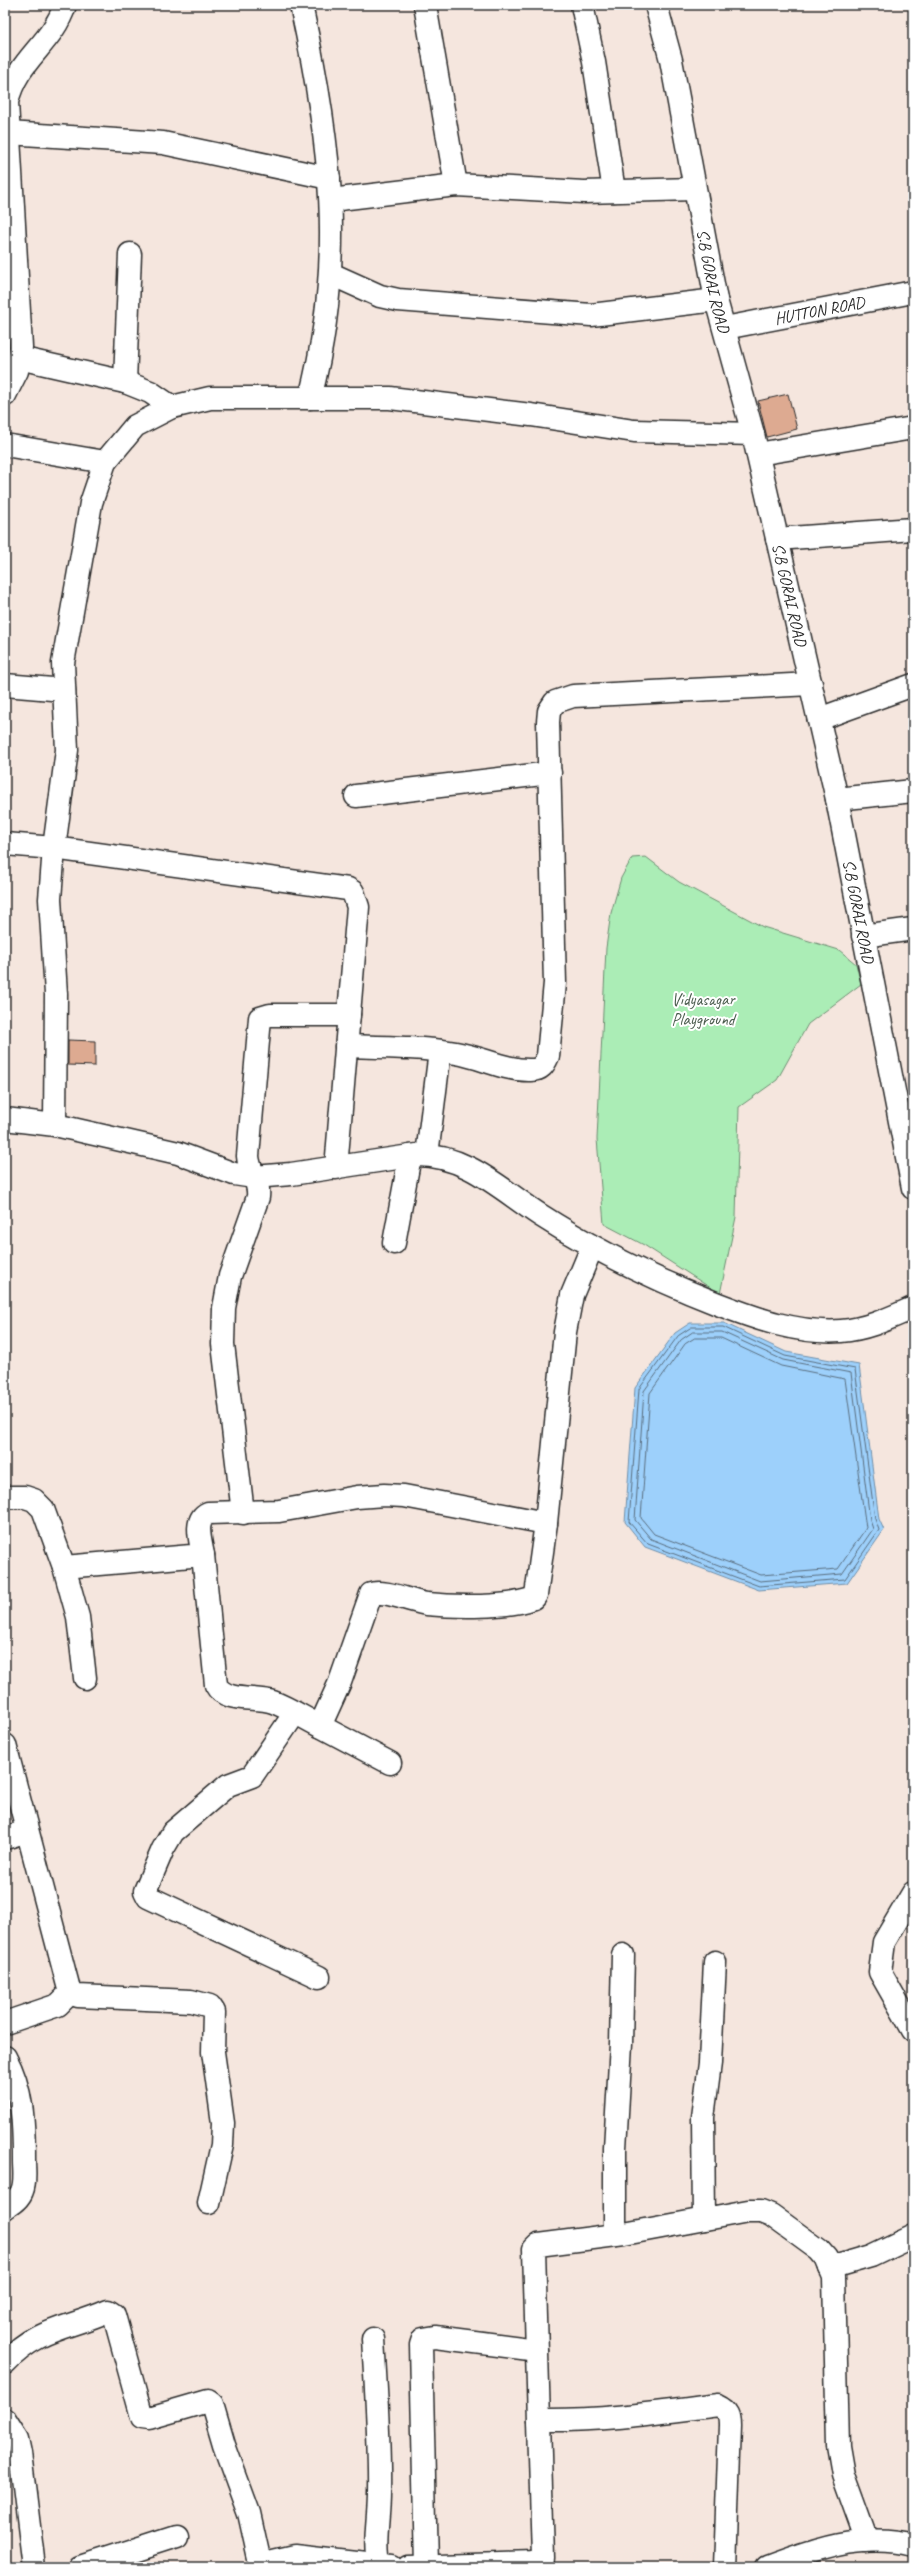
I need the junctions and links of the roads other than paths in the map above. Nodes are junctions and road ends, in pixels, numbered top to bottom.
1 (65, 5) edge
2 (301, 5) edge
3 (426, 5) edge
4 (582, 5) edge
5 (656, 5) edge
6 (10, 77) edge
7 (8, 132) junction
8 (330, 178) junction
9 (456, 185) junction
10 (694, 189) junction
11 (614, 191) junction
12 (331, 200) junction
13 (10, 238) edge
14 (130, 254) dead end
15 (331, 274) junction
16 (913, 292) edge
17 (716, 300) junction
18 (725, 328) junction
19 (19, 358) junction
20 (125, 382) junction
21 (5, 395) edge
22 (310, 398) junction
23 (172, 407) junction
24 (913, 428) edge
25 (756, 444) junction
26 (5, 445) edge
27 (105, 462) junction
28 (913, 529) edge
29 (777, 539) junction
30 (811, 684) junction
31 (5, 685) edge
32 (913, 685) edge
33 (64, 690) junction
34 (819, 719) junction
35 (550, 773) junction
36 (913, 790) edge
37 (356, 796) dead end
38 (837, 798) junction
39 (5, 844) edge
40 (54, 848) junction
41 (913, 929) edge
42 (863, 936) junction
43 (349, 1015) junction
44 (346, 1046) junction
45 (440, 1051) junction
46 (5, 1118) edge
47 (55, 1125) junction
48 (418, 1156) junction
49 (336, 1168) junction
50 (254, 1177) junction
51 (913, 1188) edge
52 (394, 1243) dead end
53 (592, 1247) junction
54 (913, 1308) edge
55 (5, 1497) edge
56 (243, 1513) junction
57 (546, 1523) junction
58 (203, 1555) junction
59 (64, 1568) junction
60 (85, 1678) dead end
61 (295, 1713) junction
62 (320, 1726) junction
63 (5, 1745) edge
64 (390, 1763) dead end
65 (27, 1831) junction
66 (5, 1838) edge
67 (913, 1893) edge
68 (624, 1955) dead end
69 (715, 1962) dead end
70 (319, 1976) dead end
71 (70, 1993) junction
72 (5, 2023) edge
73 (913, 2030) edge
74 (5, 2057) edge
75 (209, 2203) dead end
76 (5, 2208) edge
77 (704, 2219) junction
78 (615, 2235) junction
79 (913, 2236) edge
80 (830, 2268) junction
81 (373, 2339) dead end
82 (537, 2350) junction
83 (5, 2363) edge
84 (5, 2420) edge
85 (539, 2420) junction
86 (178, 2536) dead end
87 (867, 2541) junction
88 (913, 2546) edge
89 (260, 2565) edge
90 (34, 2567) edge
91 (81, 2567) edge
92 (379, 2567) edge
93 (392, 2567) edge
94 (417, 2567) edge
95 (725, 2567) edge
96 (767, 2567) edge

1 - 6 street
2 - 8 street
3 - 9 street
4 - 11 street
5 - 10 street, S.B GORAI ROAD
6 - 7 street
7 - 8 street
7 - 13 street
8 - 12 street
9 - 11 street
9 - 12 street
10 - 11 street
10 - 17 street, S.B GORAI ROAD
12 - 15 street
13 - 19 street
14 - 20 street
15 - 17 street
15 - 22 street
16 - 18 street, HUTTON ROAD
17 - 18 street, S.B GORAI ROAD
18 - 25 street, S.B GORAI ROAD
19 - 20 street
19 - 21 street
20 - 23 street
22 - 23 street
22 - 25 street
23 - 27 street
24 - 25 street
25 - 29 street, S.B GORAI ROAD
26 - 27 street
27 - 33 street
28 - 29 street
29 - 30 street, S.B GORAI ROAD
30 - 34 street, S.B GORAI ROAD
30 - 35 street
31 - 33 street
32 - 34 street
33 - 40 street
34 - 38 street, S.B GORAI ROAD
35 - 37 street
35 - 45 street
36 - 38 street
38 - 42 street, S.B GORAI ROAD
39 - 40 street
40 - 43 street
40 - 47 street
41 - 42 street
42 - 51 street, S.B GORAI ROAD
43 - 44 street
43 - 50 street
44 - 45 street
44 - 49 street
45 - 48 street
46 - 47 street
47 - 50 street
48 - 49 street
48 - 52 street
48 - 53 street
49 - 50 street
50 - 56 street
53 - 54 street
53 - 57 street
55 - 59 street
56 - 57 street
56 - 58 street
57 - 62 street
58 - 59 street
58 - 61 street
59 - 60 street
61 - 62 street
61 - 70 street
62 - 64 street
63 - 65 street
65 - 66 street
65 - 71 street
67 - 73 street
68 - 78 street
69 - 77 street
71 - 72 street
71 - 75 street
74 - 76 street
77 - 78 street
77 - 80 street
78 - 82 street
79 - 80 street
80 - 87 street
81 - 92 street
82 - 85 street
82 - 94 street
83 - 89 street
84 - 90 street
85 - 94 street
85 - 95 street
86 - 91 street
87 - 88 street
87 - 96 street
89 - 92 street
92 - 93 street

